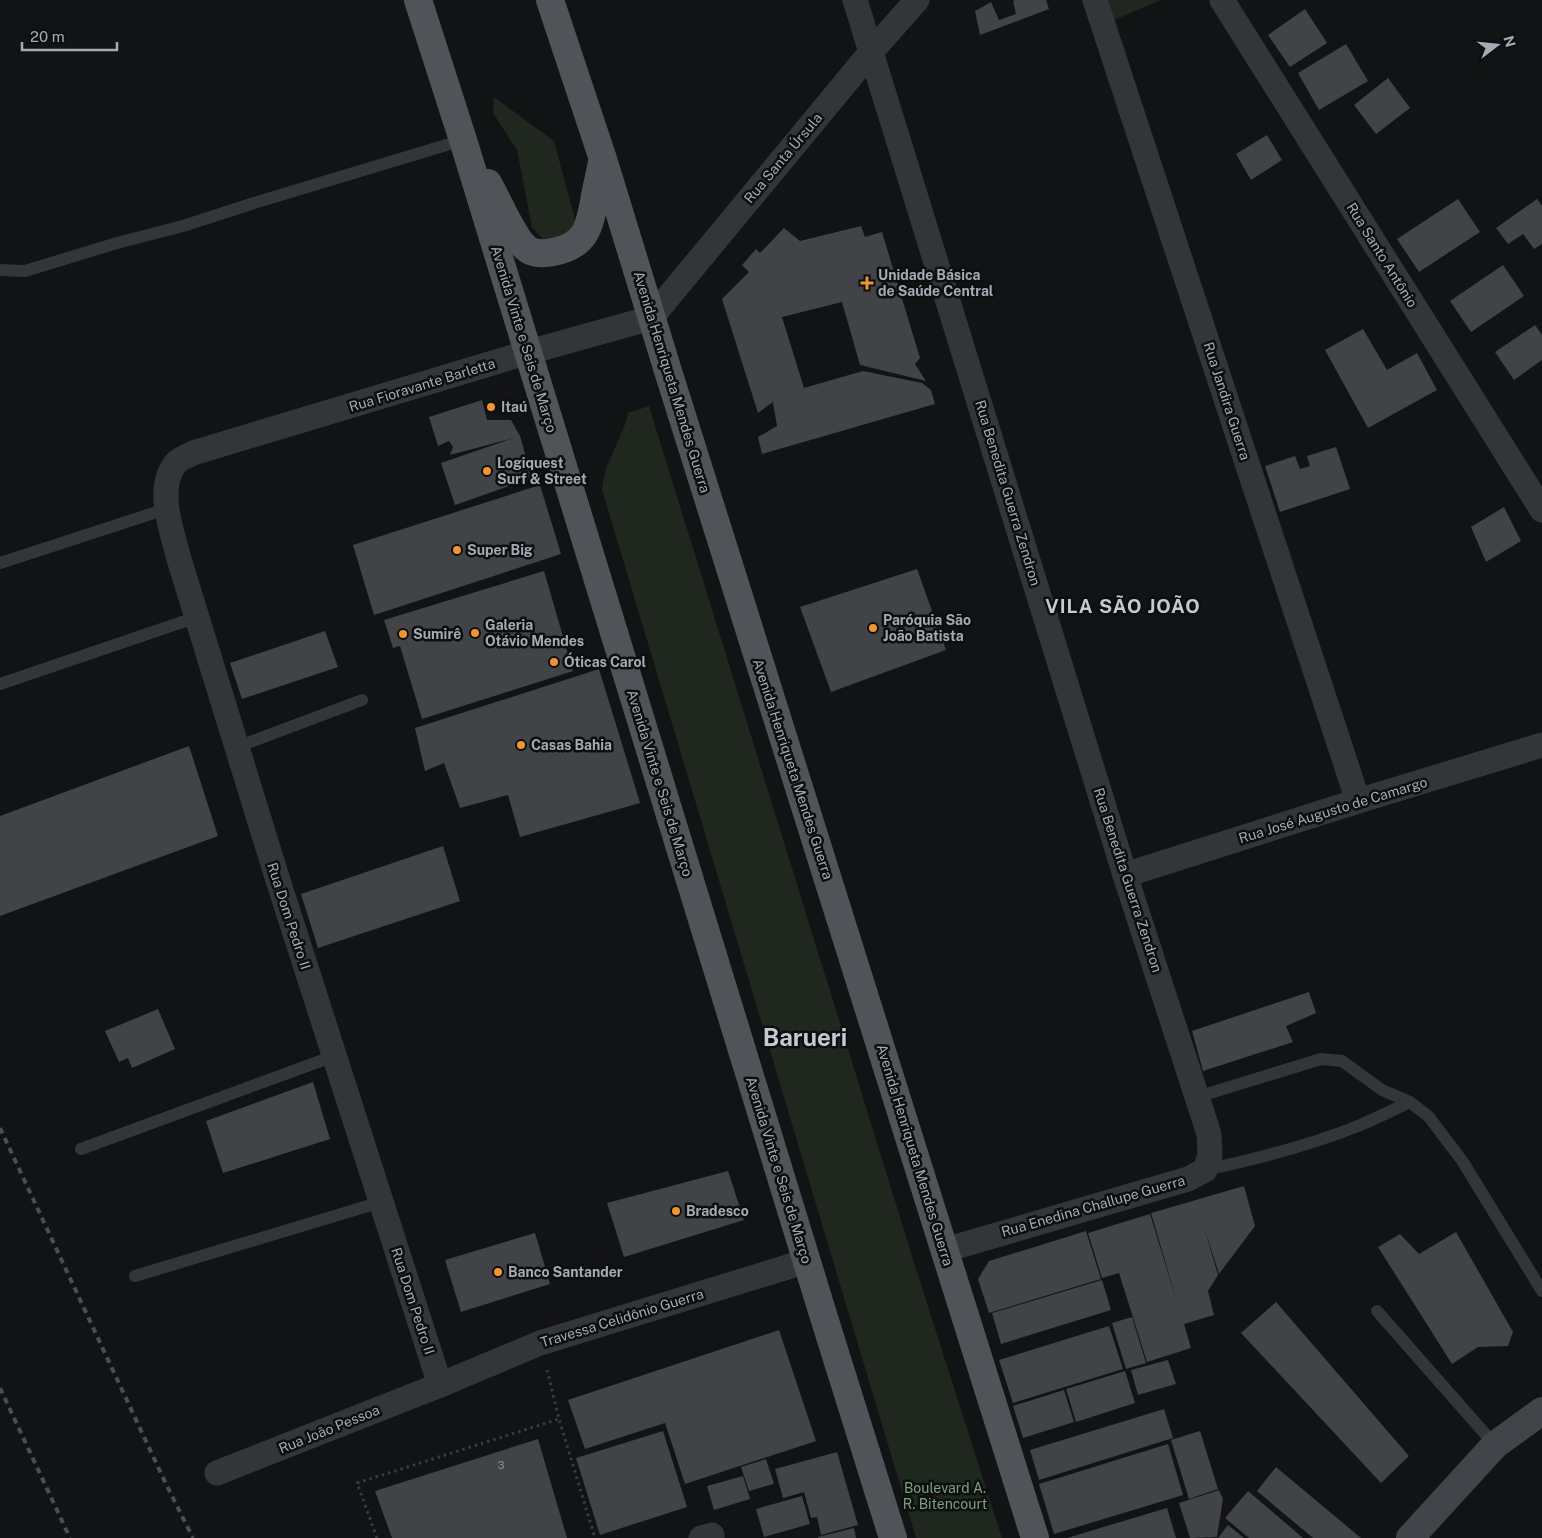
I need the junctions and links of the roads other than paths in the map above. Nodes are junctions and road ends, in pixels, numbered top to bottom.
1 (418, 0) edge
2 (550, 0) edge
3 (855, 0) edge
4 (917, 0) edge
5 (1095, 0) edge
6 (1222, 0) edge
7 (871, 52) junction
8 (463, 140) junction
9 (603, 159) junction
10 (0, 270) edge
11 (651, 318) junction
12 (529, 352) junction
13 (193, 453) joint
14 (166, 509) junction
15 (1542, 510) edge
16 (0, 563) edge
17 (197, 617) junction
18 (0, 684) edge
19 (362, 700) dead end
20 (1542, 746) edge
21 (237, 747) junction
22 (1358, 801) junction
23 (1126, 876) junction
24 (334, 1056) junction
25 (1197, 1097) junction
26 (1410, 1102) junction
27 (81, 1149) dead end
28 (1205, 1170) junction
29 (381, 1202) junction
30 (945, 1250) junction
31 (807, 1261) junction
32 (135, 1276) dead end
33 (1542, 1291) edge
34 (1377, 1311) dead end
35 (440, 1385) junction
36 (1542, 1411) edge
37 (1496, 1444) junction
38 (217, 1473) dead end
39 (701, 1538) edge
40 (712, 1538) edge
41 (893, 1538) edge
42 (1035, 1538) edge
43 (1410, 1538) edge

1 - 8 main road, Avenida Vinte e Seis de Março
2 - 9 main road, Avenida Henriqueta Mendes Guerra
3 - 7 street, Rua Benedita Guerra Zendron
4 - 7 street, Rua Santa Úrsula
5 - 22 street, Rua Jandira Guerra
6 - 15 street, Rua Santo Antônio
7 - 11 street, Rua Santa Úrsula
7 - 23 street, Rua Benedita Guerra Zendron
8 - 9 main road
8 - 10 lane
8 - 12 main road, Avenida Vinte e Seis de Março
9 - 11 main road, Avenida Henriqueta Mendes Guerra
11 - 12 street, Rua Fioravante Barletta
11 - 30 main road, Avenida Henriqueta Mendes Guerra
12 - 13 street, Rua Fioravante Barletta
12 - 31 main road, Avenida Vinte e Seis de Março
13 - 14 street, Rua Dom Pedro II
14 - 16 lane
14 - 17 street, Rua Dom Pedro II
17 - 18 lane
17 - 21 street, Rua Dom Pedro II
19 - 21 lane
20 - 22 street, Rua José Augusto de Camargo
21 - 24 street, Rua Dom Pedro II
22 - 23 street, Rua José Augusto de Camargo
23 - 25 street, Rua Benedita Guerra Zendron
24 - 27 lane
24 - 29 street, Rua Dom Pedro II
25 - 26 lane
25 - 28 street, Rua Benedita Guerra Zendron
26 - 28 lane
26 - 33 lane
28 - 30 street, Rua Enedina Challupe Guerra
29 - 32 lane
29 - 35 street, Rua Dom Pedro II
30 - 42 main road, Avenida Henriqueta Mendes Guerra
31 - 35 street, Travessa Celidônio Guerra
31 - 41 main road, Avenida Vinte e Seis de Março
34 - 37 lane
35 - 38 street, Rua João Pessoa
36 - 37 street
37 - 43 street
39 - 40 street

